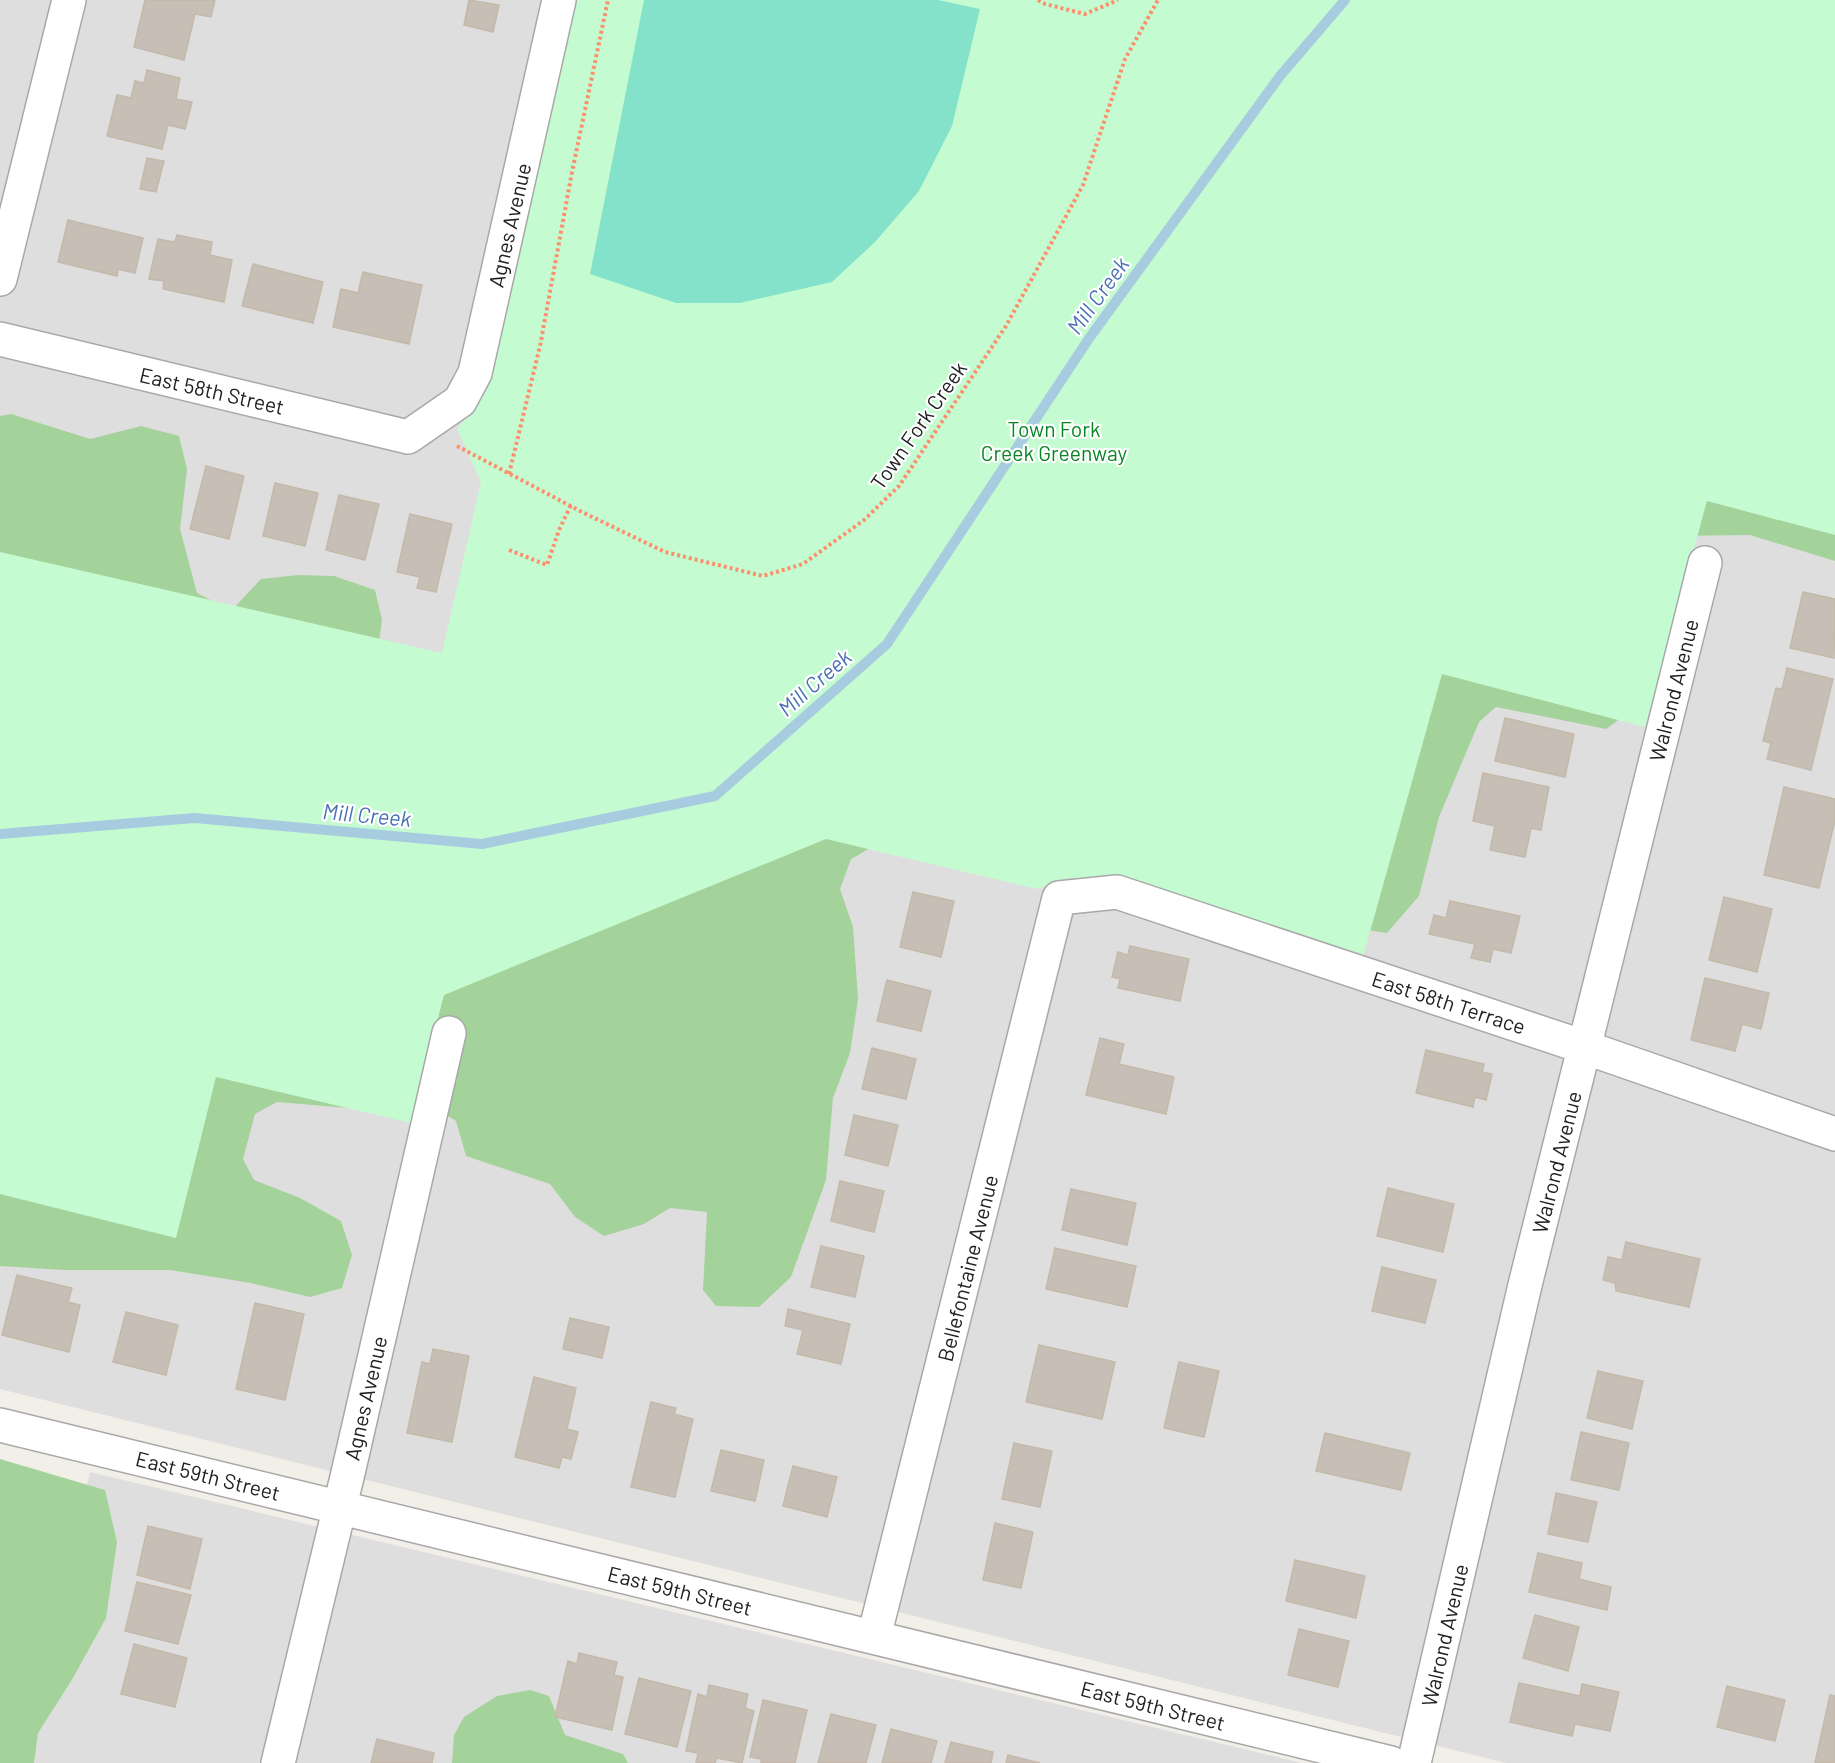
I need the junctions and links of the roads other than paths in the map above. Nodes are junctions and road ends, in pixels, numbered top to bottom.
1 (69, 0) edge
2 (559, 0) edge
3 (0, 279) edge
4 (0, 339) edge
5 (422, 427) joint
6 (1705, 563) dead end
7 (1059, 898) joint
8 (448, 1033) dead end
9 (1584, 1047) junction
10 (1835, 1134) edge
11 (0, 1425) edge
12 (340, 1507) junction
13 (874, 1637) junction
14 (1370, 1761) edge
15 (278, 1763) edge
16 (1414, 1763) edge

1 - 3 street
2 - 5 street, Agnes Avenue
4 - 5 street, East 58th Street
6 - 9 street, Walrond Avenue
7 - 9 street, East 58th Terrace
7 - 13 street, Bellefontaine Avenue
8 - 12 street, Agnes Avenue
9 - 10 street, East 58th Terrace
9 - 16 street, Walrond Avenue
11 - 12 street, East 59th Street
12 - 13 street, East 59th Street
12 - 15 street, Agnes Avenue
13 - 14 street, East 59th Street

